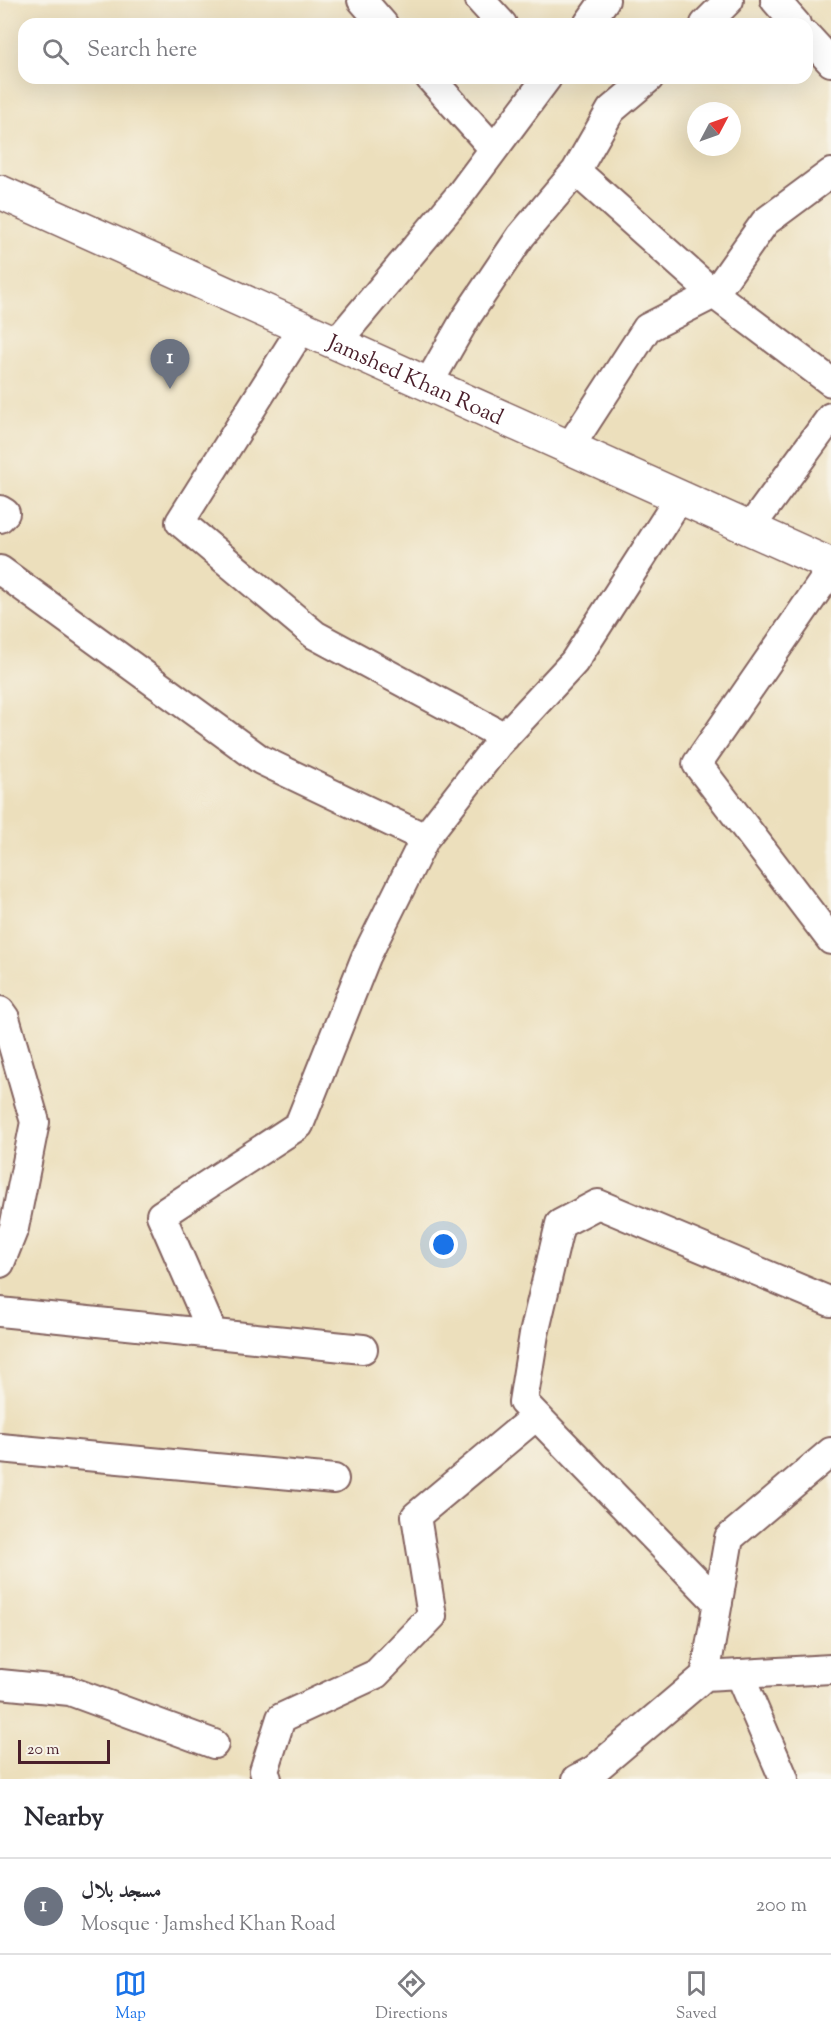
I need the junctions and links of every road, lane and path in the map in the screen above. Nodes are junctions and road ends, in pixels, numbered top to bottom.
1 (362, 0) edge
2 (480, 0) edge
3 (606, 0) edge
4 (729, 0) edge
5 (775, 0) edge
6 (378, 18) edge
7 (496, 18) edge
8 (592, 18) edge
9 (711, 18) edge
10 (791, 18) edge
11 (813, 42) edge
12 (831, 62) edge
13 (435, 84) edge
14 (542, 84) edge
15 (642, 84) edge
16 (494, 150) junction
17 (576, 171) junction
18 (831, 173) edge
19 (0, 192) edge
20 (714, 294) junction
21 (302, 328) junction
22 (336, 343) junction
23 (831, 382) edge
24 (428, 384) junction
25 (831, 417) edge
26 (569, 448) junction
27 (680, 497) junction
28 (0, 510) edge
29 (0, 518) edge
30 (750, 528) junction
31 (831, 565) edge
32 (0, 570) edge
33 (831, 570) edge
34 (505, 737) junction
35 (425, 838) junction
36 (831, 940) edge
37 (0, 1011) edge
38 (0, 1263) edge
39 (831, 1302) edge
40 (0, 1312) edge
41 (213, 1334) junction
42 (363, 1349) dead end
43 (536, 1416) junction
44 (0, 1448) edge
45 (831, 1452) edge
46 (334, 1479) dead end
47 (718, 1604) junction
48 (831, 1669) edge
49 (738, 1674) junction
50 (705, 1676) junction
51 (0, 1684) edge
52 (214, 1744) dead end
53 (267, 1779) edge
54 (577, 1779) edge
55 (784, 1779) edge

1 - 6 street
2 - 7 street
3 - 8 street
4 - 9 street
5 - 10 street
11 - 12 street
13 - 16 street
14 - 16 street
15 - 17 street
16 - 22 street
17 - 20 street
17 - 24 street
18 - 20 street
19 - 21 street, Jamshed Khan Road
20 - 23 street
20 - 26 street
21 - 22 street, Jamshed Khan Road
21 - 34 street
22 - 24 street, Jamshed Khan Road
24 - 26 street, Jamshed Khan Road
25 - 30 street
26 - 27 street, Jamshed Khan Road
27 - 30 street, Jamshed Khan Road
27 - 34 street
28 - 29 street
30 - 31 street, Jamshed Khan Road
32 - 35 street
33 - 36 street
34 - 35 street
35 - 41 street
37 - 38 street
39 - 43 street
40 - 41 street
41 - 42 street
43 - 47 street
43 - 53 street
44 - 46 street
45 - 47 street
47 - 50 street
48 - 49 street
49 - 50 street
49 - 55 street
50 - 54 street
51 - 52 street

